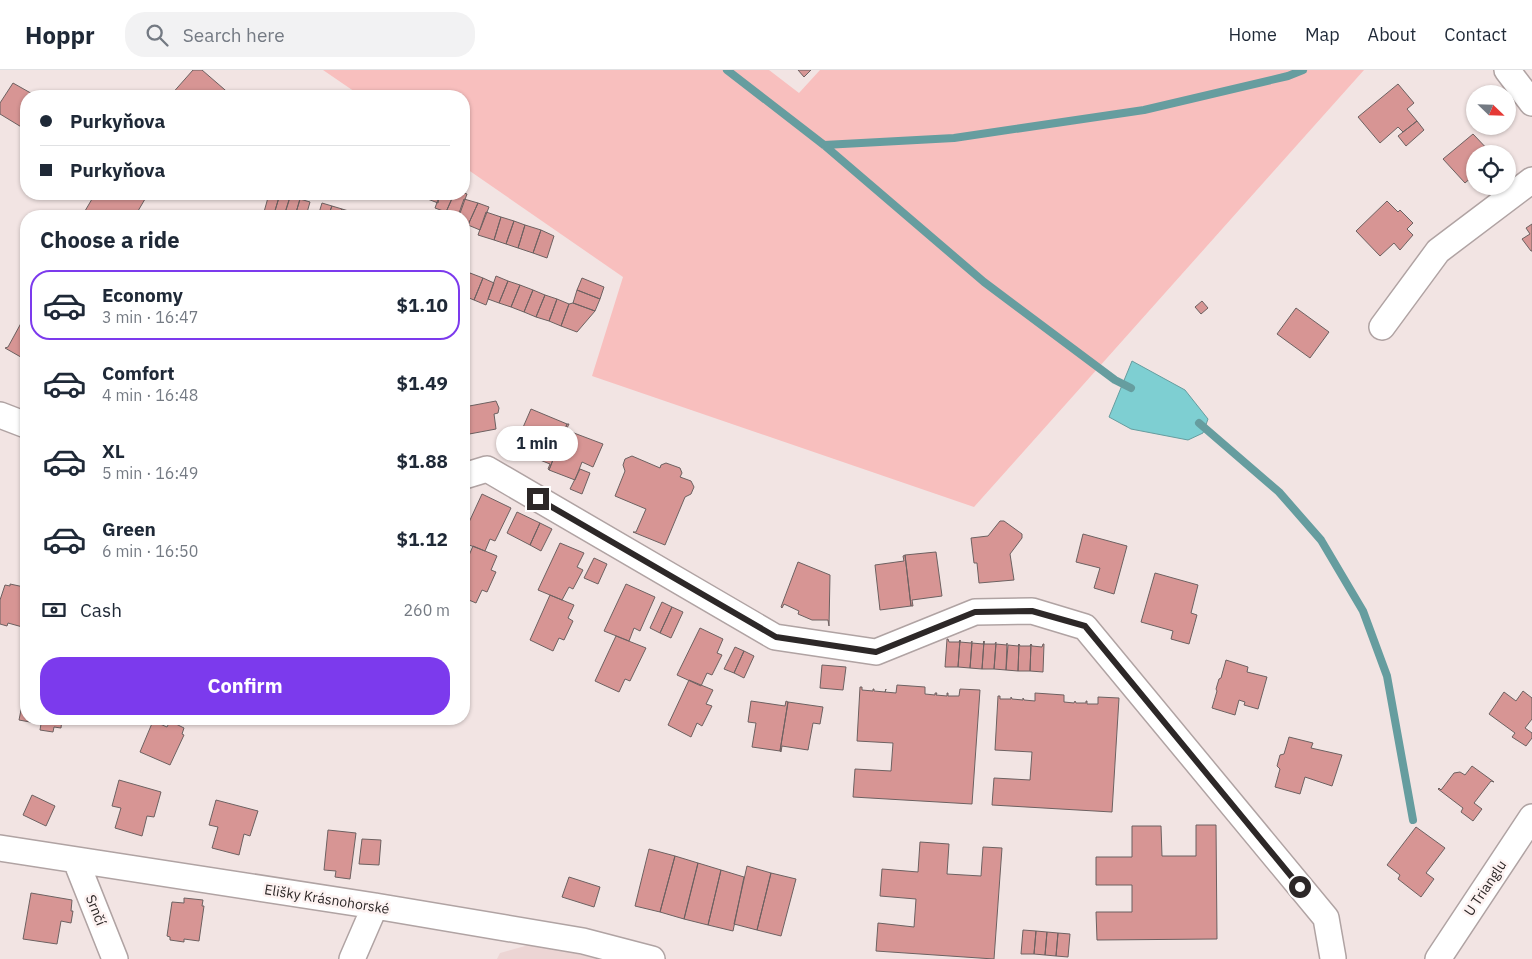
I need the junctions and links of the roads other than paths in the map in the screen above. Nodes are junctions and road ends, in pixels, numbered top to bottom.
1 (1507, 70) edge
2 (1532, 103) edge
3 (1532, 180) edge
4 (1382, 326) dead end
5 (0, 414) edge
6 (20, 422) edge
7 (470, 474) edge
8 (1532, 817) edge
9 (0, 848) edge
10 (76, 861) junction
11 (375, 906) junction
12 (115, 959) edge
13 (352, 959) edge
14 (652, 959) edge
15 (1336, 959) edge
16 (1438, 959) edge

1 - 2 street
3 - 4 street
5 - 6 street
7 - 15 street
8 - 16 street, U Trianglu
9 - 10 street, Elišky Krásnohorské
10 - 11 street, Elišky Krásnohorské
10 - 12 street, Srnčí
11 - 13 street
11 - 14 street, Elišky Krásnohorské

